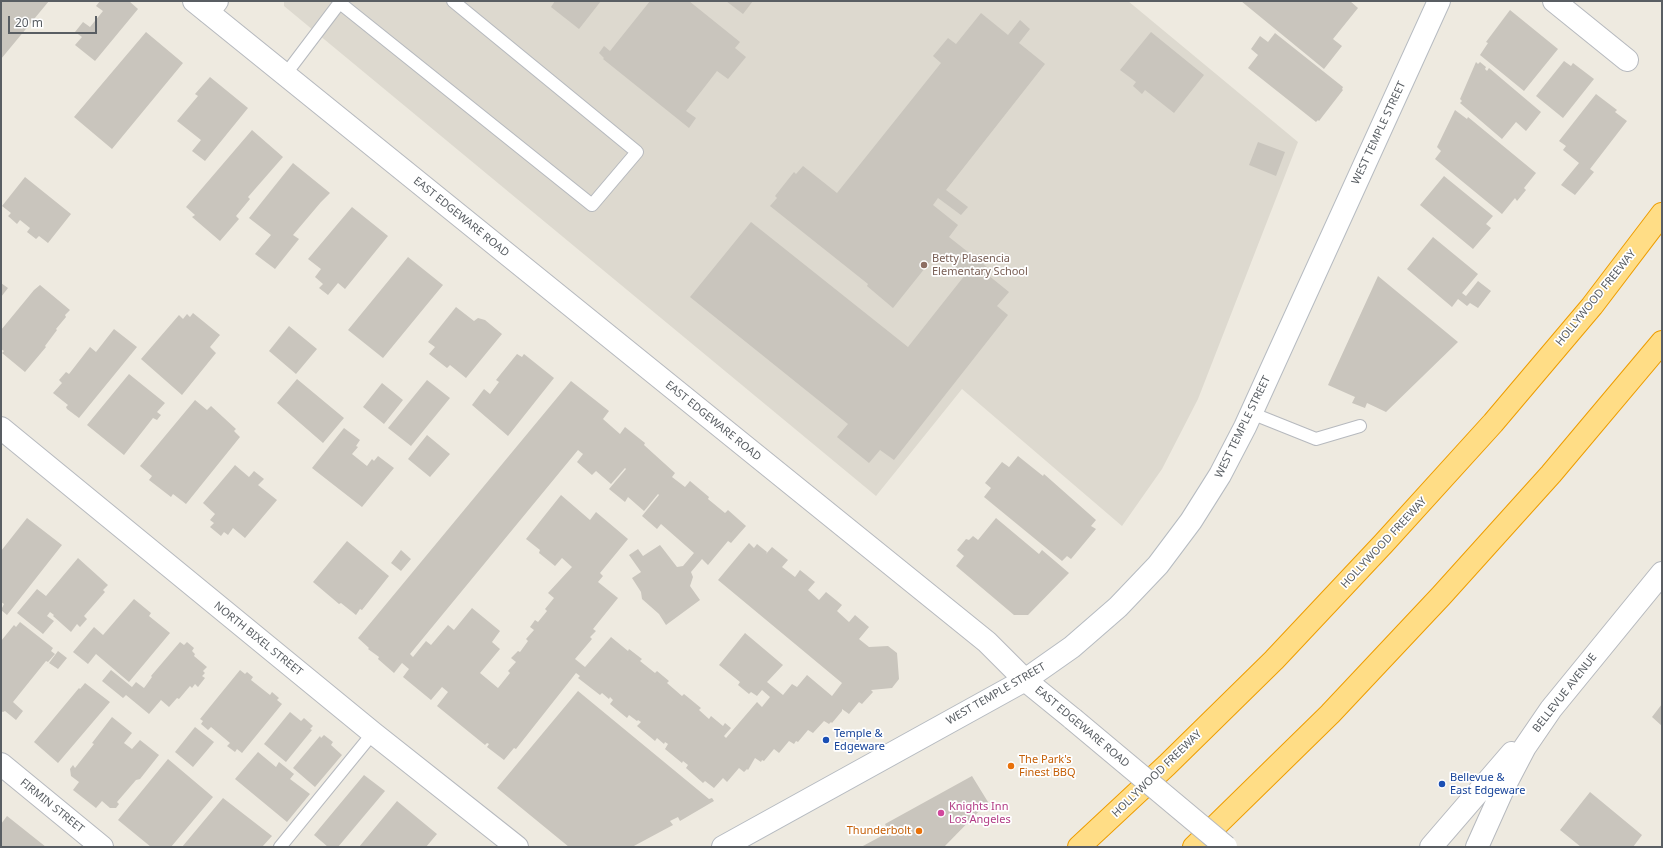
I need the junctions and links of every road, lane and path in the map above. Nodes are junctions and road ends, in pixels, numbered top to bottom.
1 (453, 1) edge
2 (1439, 1) edge
3 (1554, 1) edge
4 (341, 2) edge
5 (206, 5) edge
6 (1627, 60) dead end
7 (285, 75) junction
8 (1662, 214) edge
9 (1662, 342) edge
10 (1251, 413) junction
11 (1360, 426) dead end
12 (1, 428) edge
13 (1662, 573) edge
14 (1025, 680) junction
15 (1551, 709) junction
16 (373, 733) junction
17 (1, 764) edge
18 (102, 847) edge
19 (280, 847) edge
20 (517, 847) edge
21 (723, 847) edge
22 (1079, 847) edge
23 (1194, 847) edge
24 (1226, 847) edge
25 (1431, 847) edge
26 (1477, 847) edge

1 - 4 lane
2 - 10 street, WEST TEMPLE STREET
3 - 6 street
4 - 7 lane
5 - 7 street, EAST EDGEWARE ROAD
7 - 14 street, EAST EDGEWARE ROAD
8 - 22 highway, HOLLYWOOD FREEWAY
9 - 23 highway
10 - 11 lane
10 - 14 street, WEST TEMPLE STREET
12 - 16 street, NORTH BIXEL STREET
13 - 15 street, BELLEVUE AVENUE
14 - 21 street, WEST TEMPLE STREET
14 - 24 street, EAST EDGEWARE ROAD, bridge
15 - 25 street
15 - 26 street, BELLEVUE AVENUE
16 - 19 lane
16 - 20 street, NORTH BIXEL STREET
17 - 18 street, FIRMIN STREET

